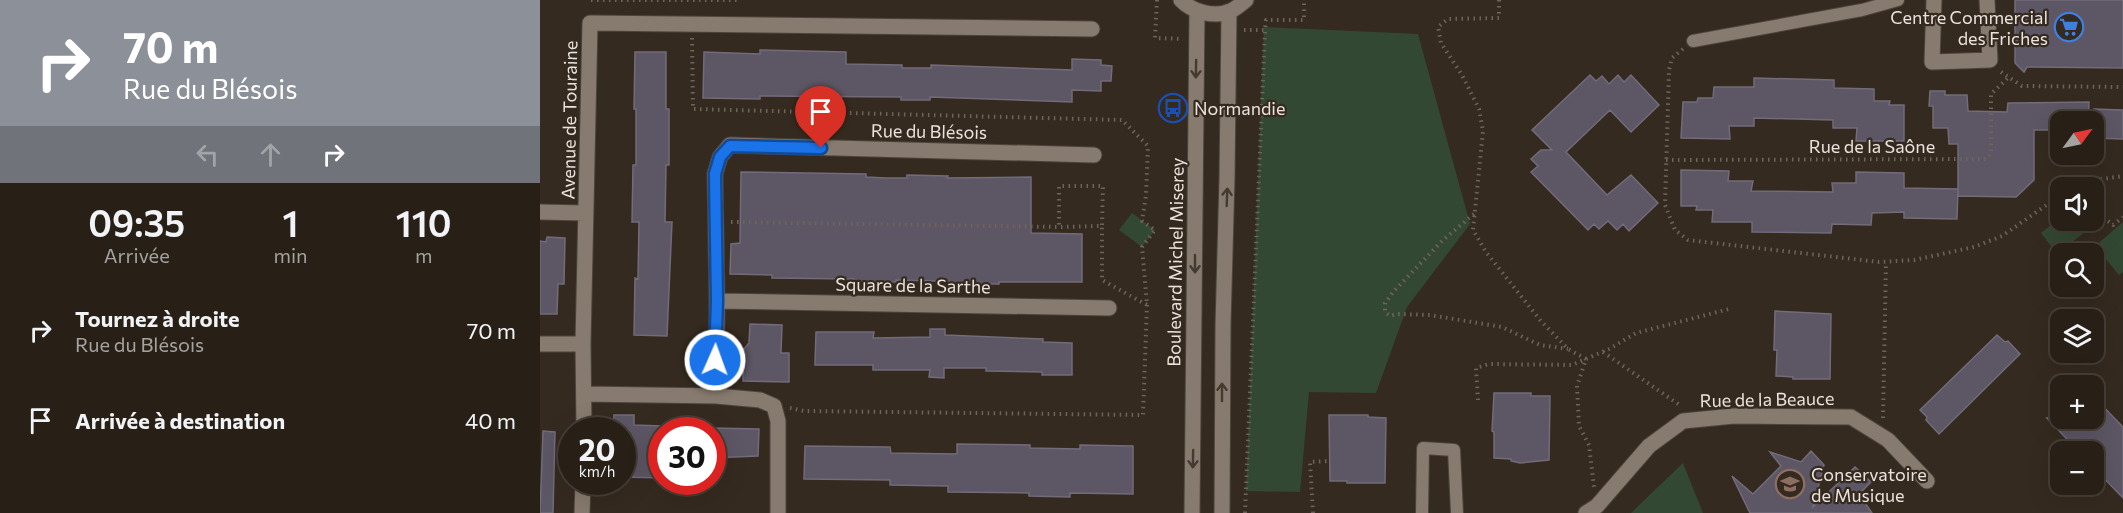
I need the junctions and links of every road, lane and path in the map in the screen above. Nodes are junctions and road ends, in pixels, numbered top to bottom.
1 (591, 0) edge
2 (611, 0) edge
3 (737, 0) edge
4 (1181, 0) edge
5 (1246, 0) edge
6 (1499, 0) edge
7 (1898, 0) edge
8 (1934, 0) edge
9 (1987, 0) edge
10 (1197, 11) junction
11 (1229, 13) junction
12 (1092, 29) dead end
13 (1265, 30) dead end
14 (1693, 41) joint
15 (1990, 60) junction
16 (2009, 77) junction
17 (2123, 87) edge
18 (1094, 155) dead end
19 (1666, 160) junction
20 (2123, 176) edge
21 (2104, 179) edge
22 (2050, 203) edge
23 (540, 212) edge
24 (586, 213) junction
25 (1475, 214) junction
26 (2123, 217) edge
27 (2104, 218) edge
28 (716, 220) junction
29 (1059, 227) junction
30 (1886, 261) junction
31 (717, 301) junction
32 (1148, 305) dead end
33 (1109, 308) dead end
34 (1729, 309) dead end
35 (540, 344) edge
36 (583, 344) junction
37 (1568, 349) junction
38 (1603, 352) junction
39 (1586, 359) junction
40 (585, 394) junction
41 (716, 396) junction
42 (1478, 400) dead end
43 (774, 406) junction
44 (1690, 412) dead end
45 (584, 417) edge
46 (1883, 436) junction
47 (1331, 461) dead end
48 (1927, 481) dead end
49 (583, 495) edge
50 (1592, 509) edge
51 (582, 513) edge
52 (778, 513) edge
53 (1192, 513) edge
54 (1222, 513) edge
55 (1245, 513) edge
56 (1313, 513) edge
57 (1422, 513) edge
58 (1457, 513) edge

1 - 2 path
2 - 3 path
4 - 10 street
5 - 11 street
6 - 25 path
7 - 14 lane
8 - 15 street
9 - 15 street
10 - 11 street
10 -> 53 street, Boulevard Michel Miserey
54 -> 11 street
12 - 24 street, Avenue de Touraine
13 - 55 path
14 - 19 path
15 - 16 path
16 - 17 path
16 - 19 path, Rue de la Saône
18 - 28 street, Rue du Blésois
19 - 30 path
20 - 21 path
22 - 30 path
23 - 24 street
24 - 36 street, Avenue de Touraine
25 - 37 path
25 - 37 path
26 - 27 path
28 - 29 path
28 - 31 street, Rue du Blésois
29 - 29 path
30 - 46 path
31 - 33 street, Square de la Sarthe
31 - 41 street, Rue du Blésois
32 - 43 path
34 - 38 path
35 - 36 street
36 - 40 street, Avenue de Touraine
37 - 39 path
38 - 39 path
38 - 44 path
39 - 42 path
39 - 50 path
40 - 41 street
40 - 45 street, Avenue de Touraine
41 - 43 street
43 - 52 street
46 - 48 street, Rue de la Beauce
46 - 50 street, Rue de la Beauce
47 - 56 path
49 - 51 street
57 - 58 lane

